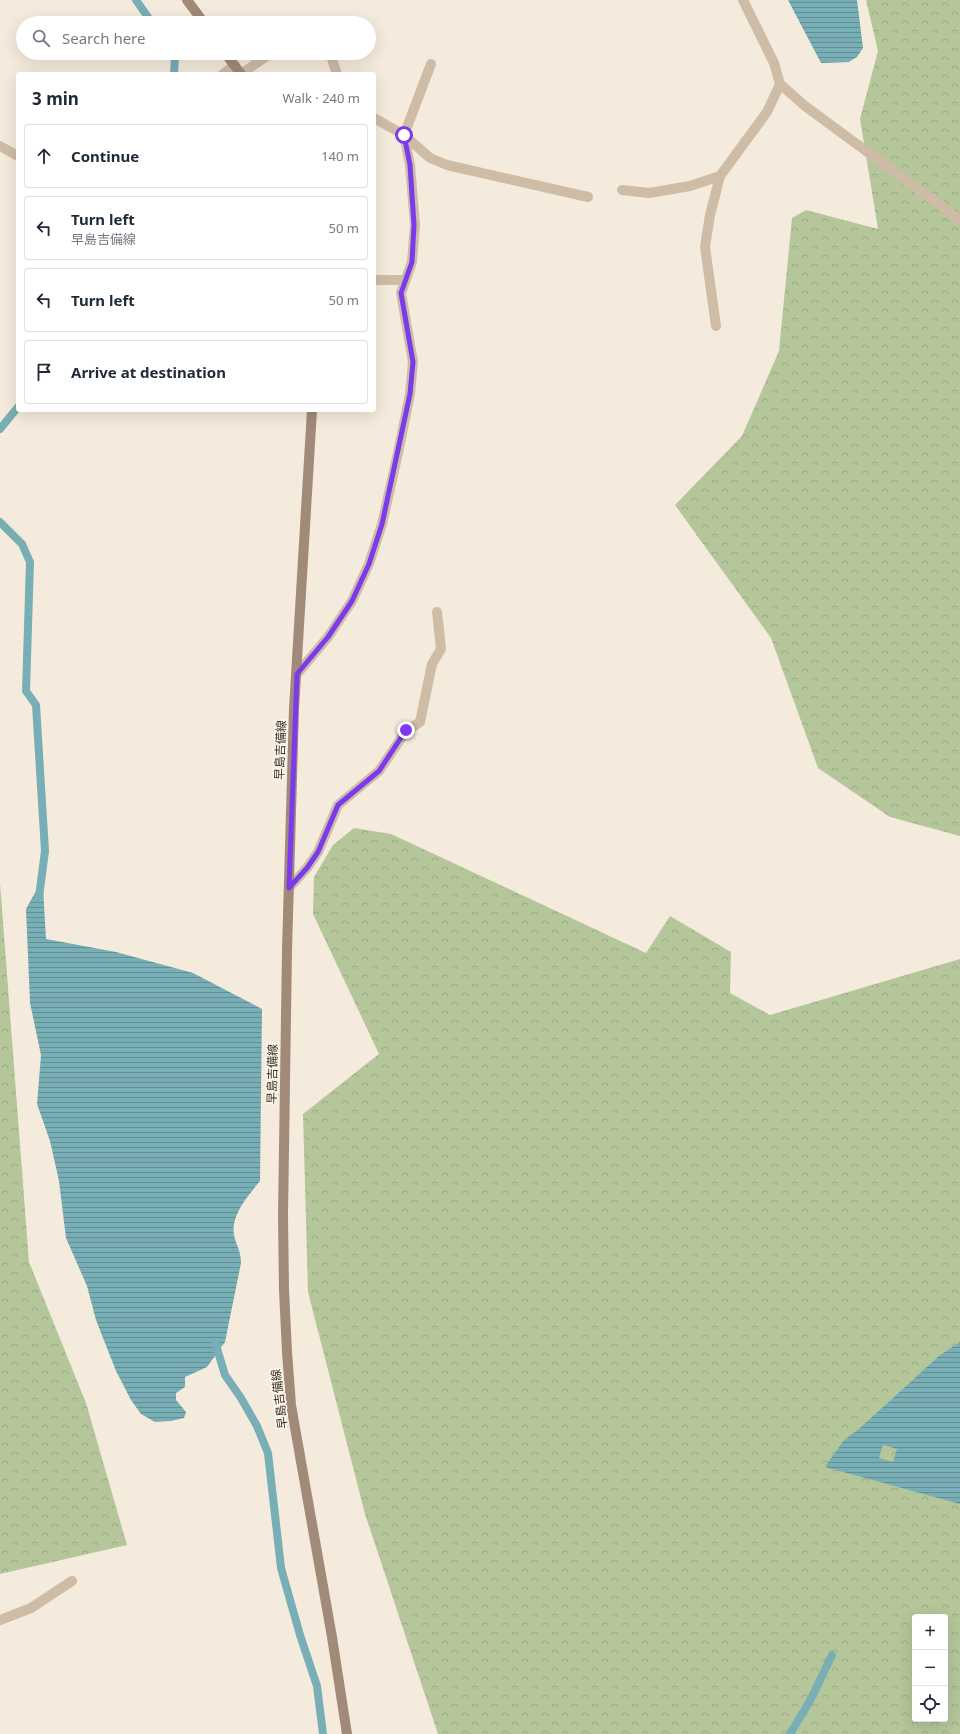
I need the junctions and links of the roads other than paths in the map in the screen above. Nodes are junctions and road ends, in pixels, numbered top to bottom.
1 (187, 0) edge
2 (743, 0) edge
3 (199, 16) edge
4 (230, 60) edge
5 (261, 60) edge
6 (332, 60) edge
7 (431, 64) dead end
8 (234, 66) junction
9 (226, 72) edge
10 (239, 72) edge
11 (244, 72) edge
12 (336, 72) edge
13 (780, 84) junction
14 (376, 119) edge
15 (404, 135) junction
16 (0, 146) edge
17 (16, 155) edge
18 (720, 176) junction
19 (622, 190) dead end
20 (588, 197) dead end
21 (960, 220) edge
22 (376, 280) edge
23 (405, 280) junction
24 (716, 326) dead end
25 (312, 412) edge
26 (437, 612) dead end
27 (297, 674) junction
28 (289, 888) junction
29 (72, 1581) dead end
30 (0, 1620) edge
31 (347, 1734) edge

1 - 3 main road
2 - 13 street
4 - 8 main road
5 - 11 street
6 - 12 street
7 - 15 street
8 - 9 street
8 - 10 main road
13 - 18 street
13 - 21 street
14 - 15 street
15 - 20 street
15 - 23 street
16 - 17 street
18 - 19 street
18 - 24 street
22 - 23 street
23 - 27 street
25 - 27 main road, 早島吉備線
26 - 28 street
27 - 28 main road, 早島吉備線
28 - 31 main road, 早島吉備線
29 - 30 street

